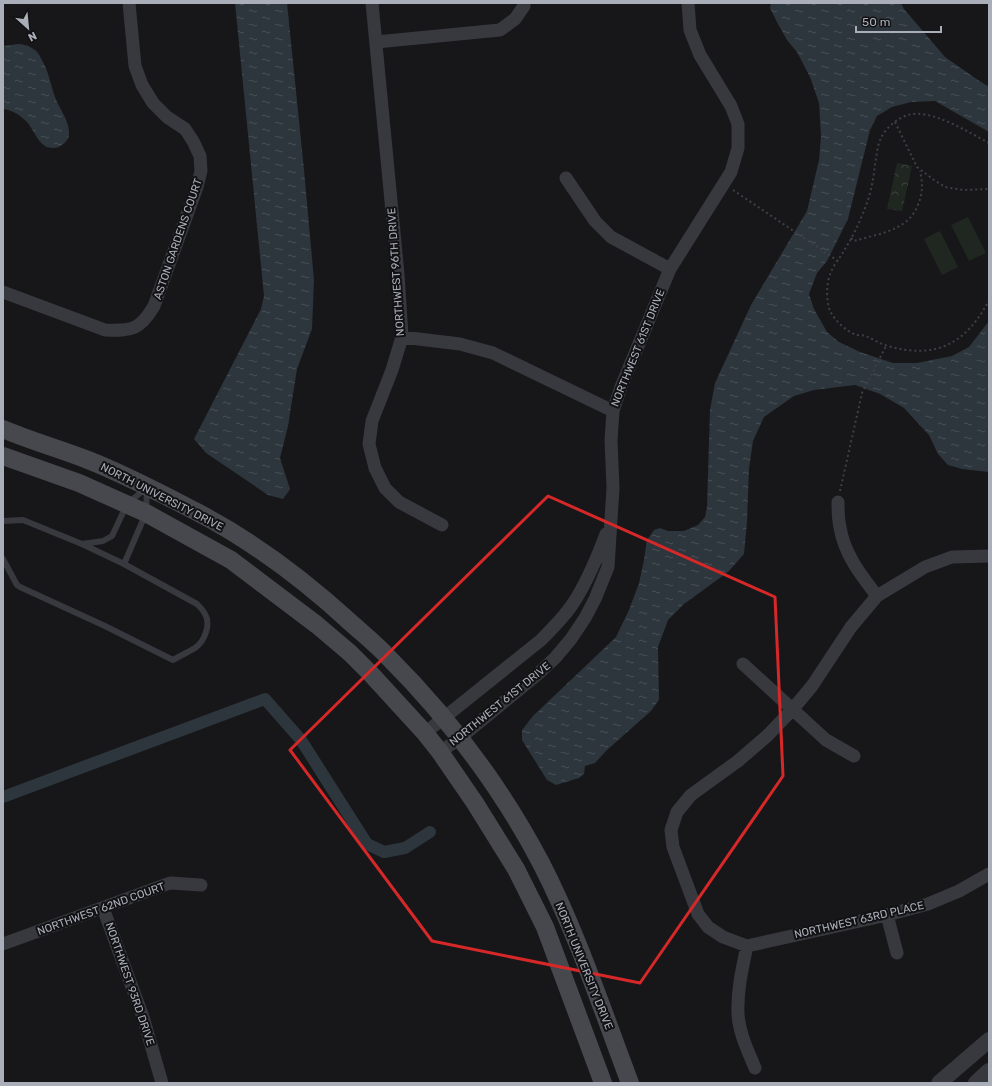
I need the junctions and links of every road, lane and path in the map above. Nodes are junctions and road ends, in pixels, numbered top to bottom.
1 (129, 3) edge
2 (372, 3) edge
3 (524, 3) edge
4 (688, 3) edge
5 (376, 42) junction
6 (895, 122) junction
7 (989, 143) edge
8 (920, 169) junction
9 (566, 178) dead end
10 (724, 183) junction
11 (989, 189) edge
12 (851, 238) junction
13 (838, 261) junction
14 (670, 269) junction
15 (3, 292) edge
16 (989, 300) edge
17 (402, 337) junction
18 (886, 346) junction
19 (613, 411) junction
20 (3, 429) edge
21 (3, 456) edge
22 (147, 487) junction
23 (838, 502) joint
24 (127, 504) junction
25 (146, 513) junction
26 (3, 521) edge
27 (611, 523) junction
28 (442, 525) dead end
29 (82, 544) junction
30 (989, 556) edge
31 (3, 559) edge
32 (124, 564) junction
33 (877, 596) junction
34 (744, 664) dead end
35 (792, 710) junction
36 (445, 718) junction
37 (425, 733) junction
38 (460, 738) junction
39 (440, 752) junction
40 (854, 756) dead end
41 (989, 874) edge
42 (201, 885) dead end
43 (103, 908) junction
44 (887, 915) junction
45 (3, 944) edge
46 (747, 946) junction
47 (897, 953) dead end
48 (989, 1040) edge
49 (755, 1068) dead end
50 (989, 1071) edge
51 (162, 1083) edge
52 (603, 1083) edge
53 (630, 1083) edge
54 (939, 1083) edge
55 (976, 1083) edge

1 - 15 street, ASTON GARDENS COURT
2 - 5 street, NORTHWEST 96TH DRIVE
3 - 5 street
4 - 10 street, NORTHWEST 61ST DRIVE
5 - 17 street, NORTHWEST 96TH DRIVE
6 - 7 path
6 - 8 path
6 - 12 path
8 - 11 path
8 - 12 path
9 - 14 street
10 - 13 path
10 - 14 street, NORTHWEST 61ST DRIVE
12 - 13 path
13 - 18 path
14 - 19 street, NORTHWEST 61ST DRIVE
16 - 18 path
17 - 19 street
17 - 28 street, NORTHWEST 96TH DRIVE
18 - 23 path
19 - 27 street, NORTHWEST 61ST DRIVE
20 - 22 main road, NORTH UNIVERSITY DRIVE
21 - 24 main road, NORTH UNIVERSITY DRIVE
22 - 24 lane
22 - 25 lane
22 - 36 main road, NORTH UNIVERSITY DRIVE
23 - 33 street
24 - 25 main road, NORTH UNIVERSITY DRIVE
24 - 29 lane
25 - 32 lane
25 - 37 main road, NORTH UNIVERSITY DRIVE
26 - 29 lane
27 - 36 street, NORTHWEST 61ST DRIVE
27 - 38 street, NORTHWEST 61ST DRIVE
29 - 32 lane
30 - 33 street
31 - 32 lane
33 - 35 street
34 - 35 street
35 - 40 street
35 - 46 street
36 - 37 street, NORTHWEST 61ST DRIVE
36 - 38 main road, NORTH UNIVERSITY DRIVE
37 - 39 main road, NORTH UNIVERSITY DRIVE
38 - 39 street, NORTHWEST 61ST DRIVE
38 - 53 main road, NORTH UNIVERSITY DRIVE
39 - 52 main road, NORTH UNIVERSITY DRIVE
41 - 44 street, NORTHWEST 63RD PLACE
42 - 43 street, NORTHWEST 62ND COURT
43 - 45 street, NORTHWEST 62ND COURT
43 - 51 street, NORTHWEST 93RD DRIVE
44 - 46 street, NORTHWEST 63RD PLACE
44 - 47 street
46 - 49 street
48 - 54 street
50 - 55 street

